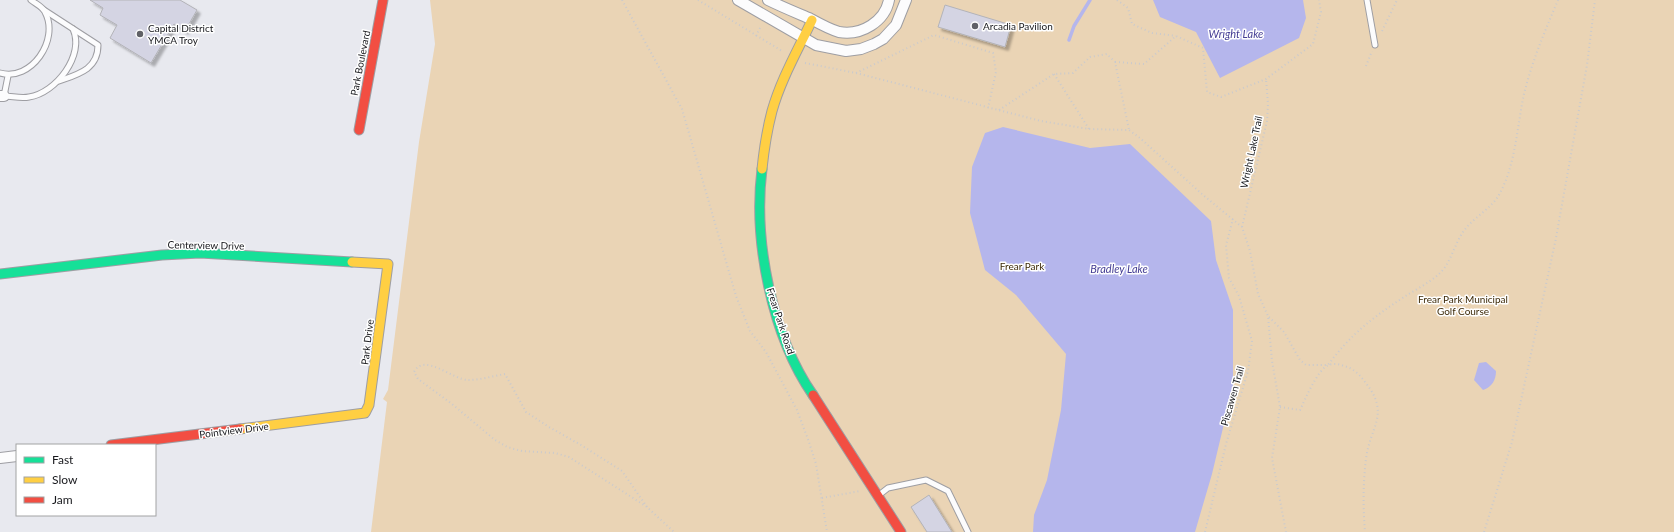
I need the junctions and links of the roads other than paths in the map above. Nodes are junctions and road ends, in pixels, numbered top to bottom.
1 (31, 0) edge
2 (383, 0) edge
3 (738, 0) edge
4 (768, 0) edge
5 (889, 0) edge
6 (906, 0) edge
7 (1367, 0) edge
8 (44, 10) junction
9 (812, 20) junction
10 (73, 29) junction
11 (803, 39) junction
12 (1374, 45) dead end
13 (0, 74) edge
14 (8, 76) junction
15 (57, 82) junction
16 (2, 96) edge
17 (359, 130) dead end
18 (388, 264) joint
19 (0, 274) edge
20 (357, 415) joint
21 (119, 444) edge
22 (16, 456) edge
23 (0, 458) edge
24 (877, 498) junction
25 (901, 532) edge
26 (968, 532) edge

1 - 8 lane
2 - 17 street, Park Boulevard
3 - 11 street
4 - 9 street
5 - 9 street
6 - 11 street
7 - 12 lane
8 - 10 lane
8 - 14 lane
9 - 11 street, Frear Park Road
10 - 15 lane
10 - 15 lane
11 - 24 street, Frear Park Road
13 - 14 lane
14 - 16 lane
15 - 16 lane
18 - 19 street, Centerview Drive
18 - 20 street, Park Drive
20 - 21 street, Pointview Drive
22 - 23 street
24 - 25 street, Frear Park Road
24 - 26 lane

